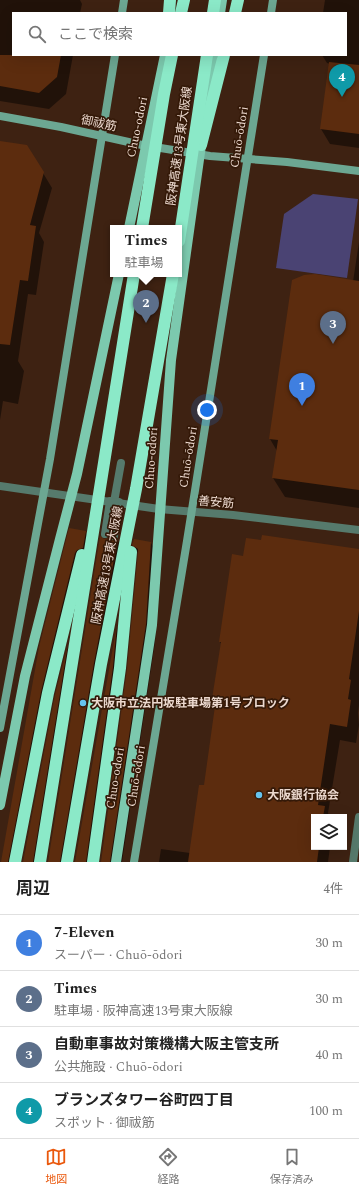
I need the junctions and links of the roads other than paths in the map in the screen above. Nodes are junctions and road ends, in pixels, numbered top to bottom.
1 (124, 0) edge
2 (170, 0) edge
3 (174, 0) edge
4 (184, 0) edge
5 (215, 0) edge
6 (222, 0) edge
7 (238, 0) edge
8 (273, 0) edge
9 (122, 12) edge
10 (170, 12) edge
11 (170, 12) edge
12 (181, 12) edge
13 (213, 12) edge
14 (220, 12) edge
15 (234, 12) edge
16 (271, 12) edge
17 (115, 56) edge
18 (166, 56) edge
19 (166, 56) edge
20 (172, 56) edge
21 (207, 56) edge
22 (213, 56) edge
23 (224, 56) edge
24 (264, 56) edge
25 (164, 94) junction
26 (0, 116) edge
27 (103, 136) junction
28 (247, 159) junction
29 (359, 171) edge
30 (185, 205) junction
31 (130, 225) edge
32 (142, 225) edge
33 (182, 225) edge
34 (119, 277) edge
35 (134, 277) edge
36 (172, 277) edge
37 (121, 463) dead end
38 (100, 482) junction
39 (0, 486) edge
40 (136, 489) junction
41 (44, 492) junction
42 (114, 502) junction
43 (191, 512) junction
44 (359, 530) edge
45 (105, 534) dead end
46 (114, 536) dead end
47 (0, 728) edge
48 (0, 805) edge
49 (359, 817) edge
50 (15, 862) edge
51 (40, 862) edge
52 (67, 862) edge
53 (93, 862) edge
54 (116, 862) edge
55 (134, 862) edge
56 (352, 862) edge

1 - 9 street
2 - 10 highway
3 - 11 main road
4 - 12 highway
5 - 13 highway
6 - 14 main road
7 - 15 highway
8 - 16 street
17 - 27 street
18 - 25 highway, bridge
19 - 31 main road, Chuo-odori, bridge
20 - 25 highway, 阪神高速13号東大阪線, bridge
21 - 30 highway, 阪神高速13号東大阪線, bridge
22 - 54 main road, Chuo-odori, bridge
23 - 30 highway, bridge
24 - 28 street, Chuō-ōdori
25 - 32 highway, 阪神高速13号東大阪線, bridge
26 - 27 street, 御祓筋
27 - 28 street, 御祓筋
27 - 41 street
28 - 29 street, 御祓筋
28 - 43 street, Chuō-ōdori
30 - 33 highway, 阪神高速13号東大阪線, bridge
34 - 48 main road, bridge
35 - 38 highway, 阪神高速13号東大阪線, bridge
36 - 40 highway, 阪神高速13号東大阪線, bridge
37 - 42 street
38 - 50 highway, bridge
38 - 51 highway, 阪神高速13号東大阪線, bridge
39 - 41 street, 善安筋
40 - 52 highway, 阪神高速13号東大阪線, bridge
40 - 53 highway, bridge
41 - 42 street, 善安筋
41 - 47 street
42 - 43 street, 善安筋
42 - 45 street
42 - 46 street
43 - 44 street, 善安筋
43 - 55 street, Chuō-ōdori
49 - 56 street

